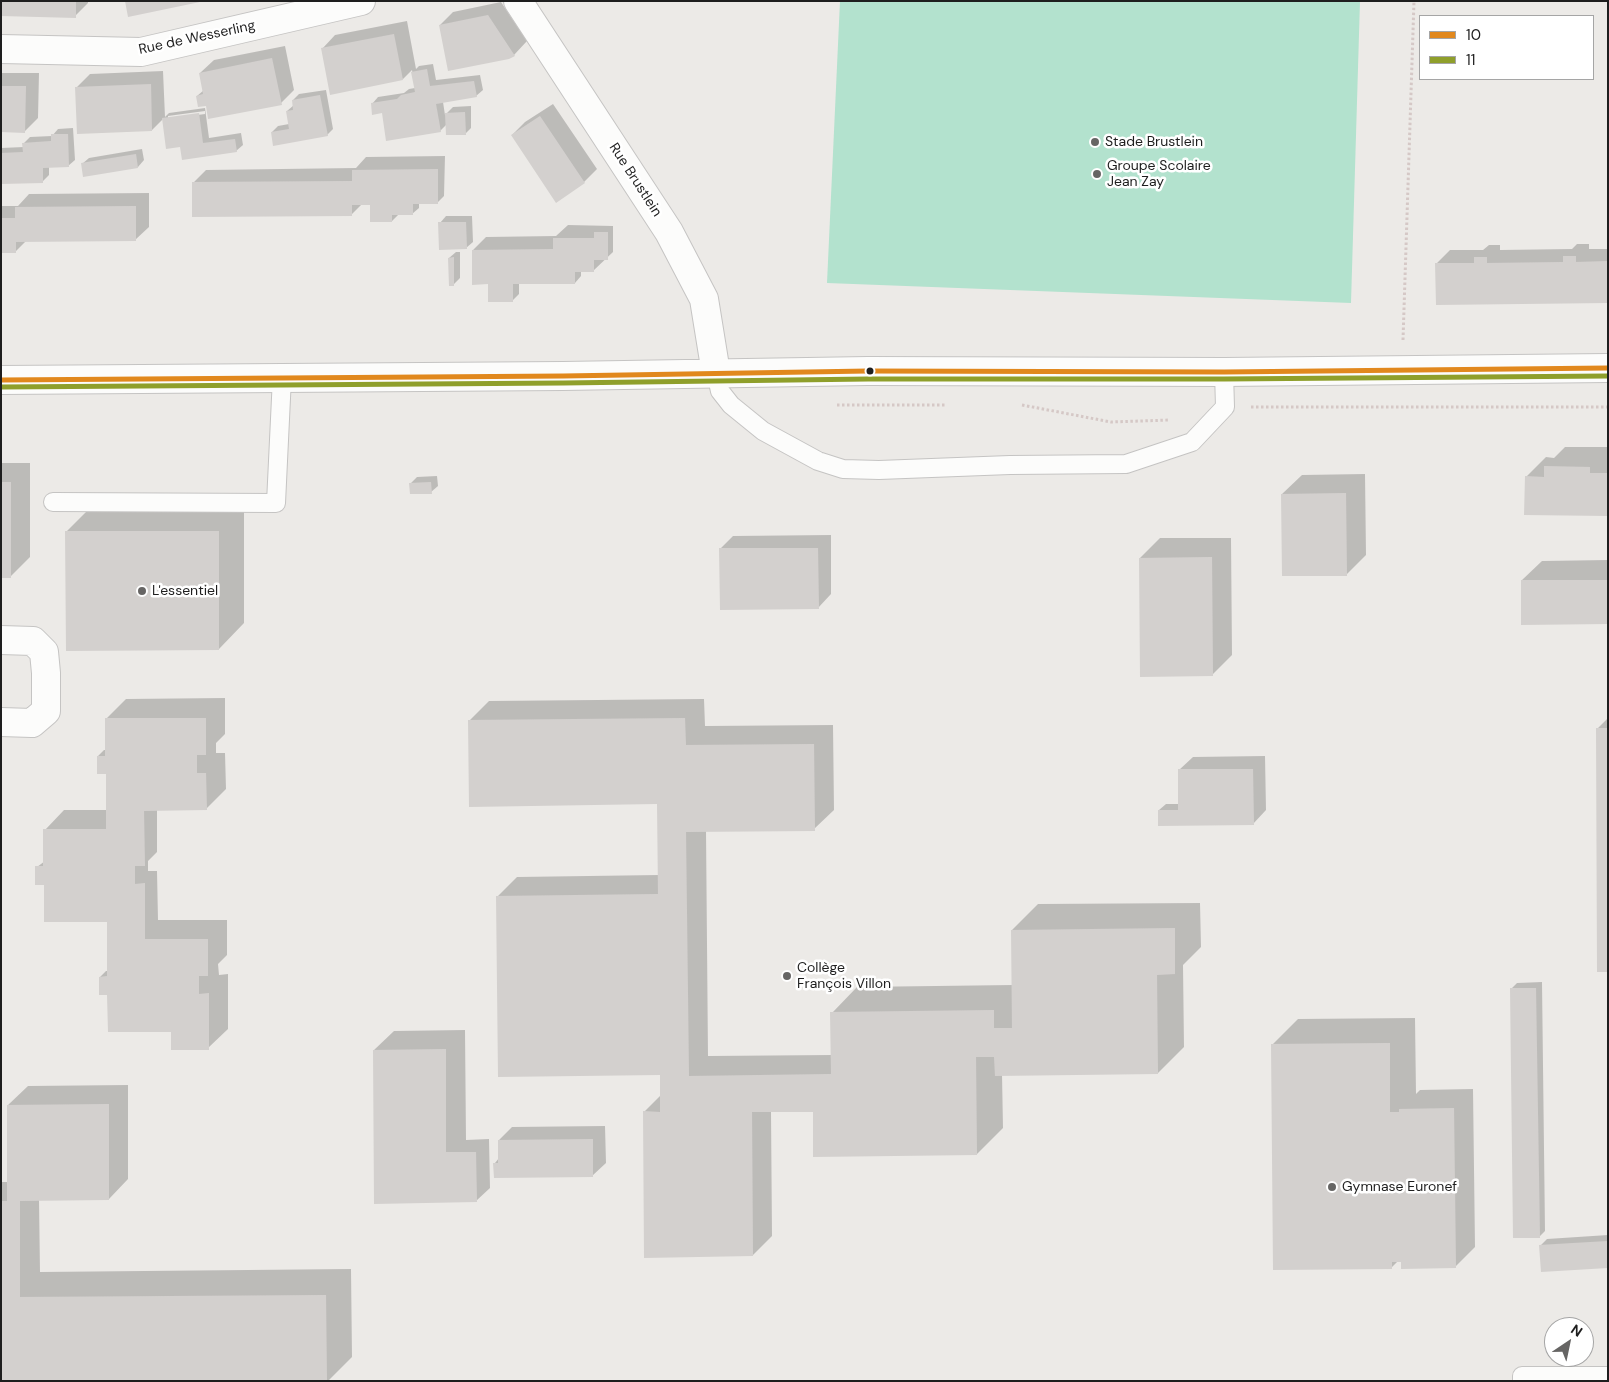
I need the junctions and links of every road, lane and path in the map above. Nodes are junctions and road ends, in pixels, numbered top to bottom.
1 (361, 1) edge
2 (518, 1) edge
3 (1414, 1) edge
4 (1, 49) edge
5 (1608, 368) edge
6 (1402, 370) junction
7 (1224, 372) junction
8 (716, 373) junction
9 (282, 377) junction
10 (1, 380) edge
11 (828, 405) dead end
12 (955, 405) dead end
13 (1014, 405) dead end
14 (1225, 407) junction
15 (1608, 407) edge
16 (1174, 420) dead end
17 (53, 502) dead end
18 (1, 640) edge
19 (1, 722) edge
20 (1608, 1376) edge
21 (1522, 1381) edge

1 - 4 street, Rue de Wesserling
2 - 8 street, Rue Brustlein
3 - 6 path
5 - 6 street
6 - 7 street
7 - 8 street
7 - 14 lane
8 - 9 street
8 - 14 lane
9 - 10 street
9 - 17 lane
11 - 12 path
13 - 16 path
14 - 15 path
18 - 19 street
20 - 21 lane

